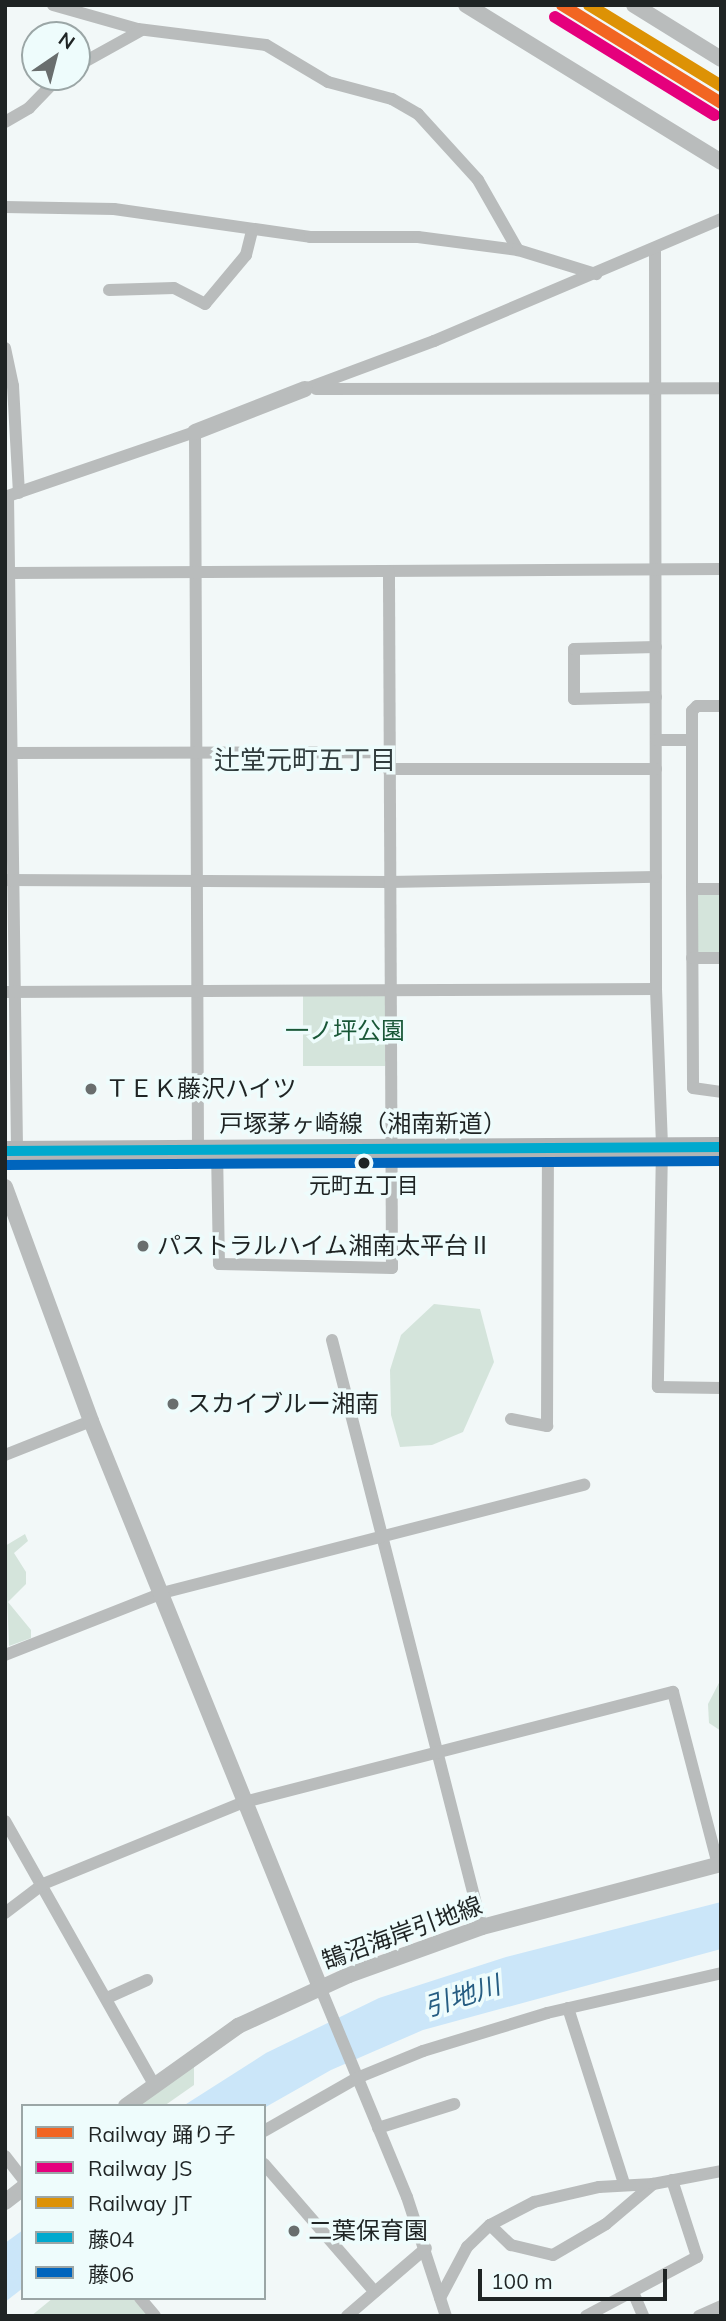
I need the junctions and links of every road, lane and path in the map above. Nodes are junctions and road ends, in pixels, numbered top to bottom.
1 (53, 5) edge
2 (466, 5) edge
3 (634, 5) edge
4 (142, 30) junction
5 (719, 54) edge
6 (91, 58) edge
7 (45, 91) edge
8 (5, 122) edge
9 (721, 162) edge
10 (5, 207) edge
11 (721, 219) edge
12 (252, 231) junction
13 (655, 248) junction
14 (518, 250) junction
15 (596, 274) junction
16 (109, 289) dead end
17 (5, 348) edge
18 (657, 388) junction
19 (721, 388) edge
20 (305, 389) junction
21 (195, 432) junction
22 (11, 495) edge
23 (721, 569) edge
24 (656, 570) junction
25 (389, 571) junction
26 (193, 572) junction
27 (11, 573) junction
28 (8, 615) edge
29 (656, 647) junction
30 (656, 698) junction
31 (721, 706) edge
32 (656, 740) junction
33 (692, 740) junction
34 (193, 752) junction
35 (387, 752) junction
36 (8, 753) edge
37 (388, 769) junction
38 (656, 769) junction
39 (656, 877) junction
40 (9, 880) edge
41 (195, 880) junction
42 (389, 882) junction
43 (692, 889) junction
44 (721, 889) edge
45 (692, 958) junction
46 (721, 958) edge
47 (656, 989) junction
48 (391, 991) junction
49 (10, 992) edge
50 (196, 992) junction
51 (721, 1092) edge
52 (662, 1147) junction
53 (721, 1147) edge
54 (208, 1150) junction
55 (391, 1150) junction
56 (548, 1150) junction
57 (11, 1151) edge
58 (5, 1187) edge
59 (332, 1340) dead end
60 (721, 1388) edge
61 (511, 1419) dead end
62 (91, 1421) junction
63 (5, 1455) edge
64 (584, 1485) dead end
65 (380, 1537) junction
66 (162, 1593) junction
67 (5, 1655) edge
68 (433, 1752) junction
69 (244, 1802) junction
70 (5, 1821) edge
71 (719, 1864) edge
72 (43, 1884) junction
73 (5, 1913) edge
74 (482, 1927) junction
75 (721, 1973) edge
76 (147, 1980) dead end
77 (320, 1987) junction
78 (107, 1998) junction
79 (568, 2008) junction
80 (356, 2078) junction
81 (154, 2084) junction
82 (129, 2104) edge
83 (454, 2104) dead end
84 (378, 2128) junction
85 (266, 2130) edge
86 (5, 2156) edge
87 (266, 2166) edge
88 (721, 2171) edge
89 (21, 2176) edge
90 (671, 2180) junction
91 (624, 2183) junction
92 (653, 2184) junction
93 (21, 2190) edge
94 (5, 2202) edge
95 (490, 2225) junction
96 (426, 2248) junction
97 (375, 2292) junction
98 (633, 2292) junction
99 (440, 2298) junction
100 (142, 2300) edge
101 (721, 2306) edge
102 (155, 2316) edge
103 (347, 2316) edge
104 (446, 2316) edge
105 (586, 2316) edge
106 (643, 2316) edge
107 (699, 2316) edge

1 - 4 street
2 - 9 street
3 - 5 street
4 - 6 street
4 - 14 street
7 - 8 street
10 - 12 street
11 - 13 street
12 - 14 street
12 - 16 street
13 - 15 street
13 - 18 street
14 - 15 street
15 - 20 street
17 - 22 street
18 - 19 street
18 - 20 street
18 - 24 street
20 - 21 street
21 - 22 street
21 - 26 street
22 - 27 street
23 - 24 street
24 - 25 street
24 - 29 street
25 - 26 street
25 - 35 street
26 - 27 street
26 - 34 street
27 - 28 street
28 - 36 street
29 - 30 street
29 - 30 street
30 - 32 street
31 - 33 street
32 - 33 street
32 - 38 street
33 - 43 street
34 - 35 street
34 - 36 street
34 - 41 street
35 - 37 street
36 - 40 street
37 - 38 street
37 - 42 street
38 - 39 street
39 - 42 street
39 - 47 street
40 - 41 street
40 - 49 street
41 - 42 street
41 - 50 street
42 - 48 street
43 - 44 street
43 - 45 street
45 - 46 street
45 - 51 street
47 - 48 street
47 - 52 street
48 - 50 street
48 - 55 street
49 - 50 street
49 - 57 street
50 - 54 street
52 - 53 main road, 戸塚茅ヶ崎線（湘南新道）
52 - 56 main road, 戸塚茅ヶ崎線（湘南新道）
52 - 60 street
54 - 55 main road, 戸塚茅ヶ崎線（湘南新道）
54 - 55 street
54 - 57 main road, 戸塚茅ヶ崎線（湘南新道）
55 - 56 main road, 戸塚茅ヶ崎線（湘南新道）
56 - 61 street
58 - 62 street
59 - 65 street
62 - 63 street
62 - 66 street
64 - 65 street
65 - 66 street
65 - 68 street
66 - 67 street
66 - 69 street
68 - 69 street
68 - 71 street
68 - 74 street
69 - 72 street
69 - 77 street
70 - 72 street
71 - 74 street, 鵠沼海岸引地線
72 - 73 street
72 - 78 street
74 - 77 street, 鵠沼海岸引地線
75 - 79 street
76 - 78 street
77 - 80 street
77 - 81 street, 鵠沼海岸引地線
78 - 81 street
79 - 80 street
79 - 91 street
80 - 84 street
80 - 85 street
81 - 82 street, 鵠沼海岸引地線
83 - 84 street
84 - 96 street
86 - 89 street
87 - 97 street
88 - 90 street
90 - 92 street
90 - 98 street
91 - 92 street
91 - 95 street
92 - 95 street
93 - 94 street
95 - 99 street
96 - 97 street
96 - 99 street
97 - 103 street
98 - 105 street
98 - 106 street
99 - 104 street
100 - 102 street
101 - 107 street

